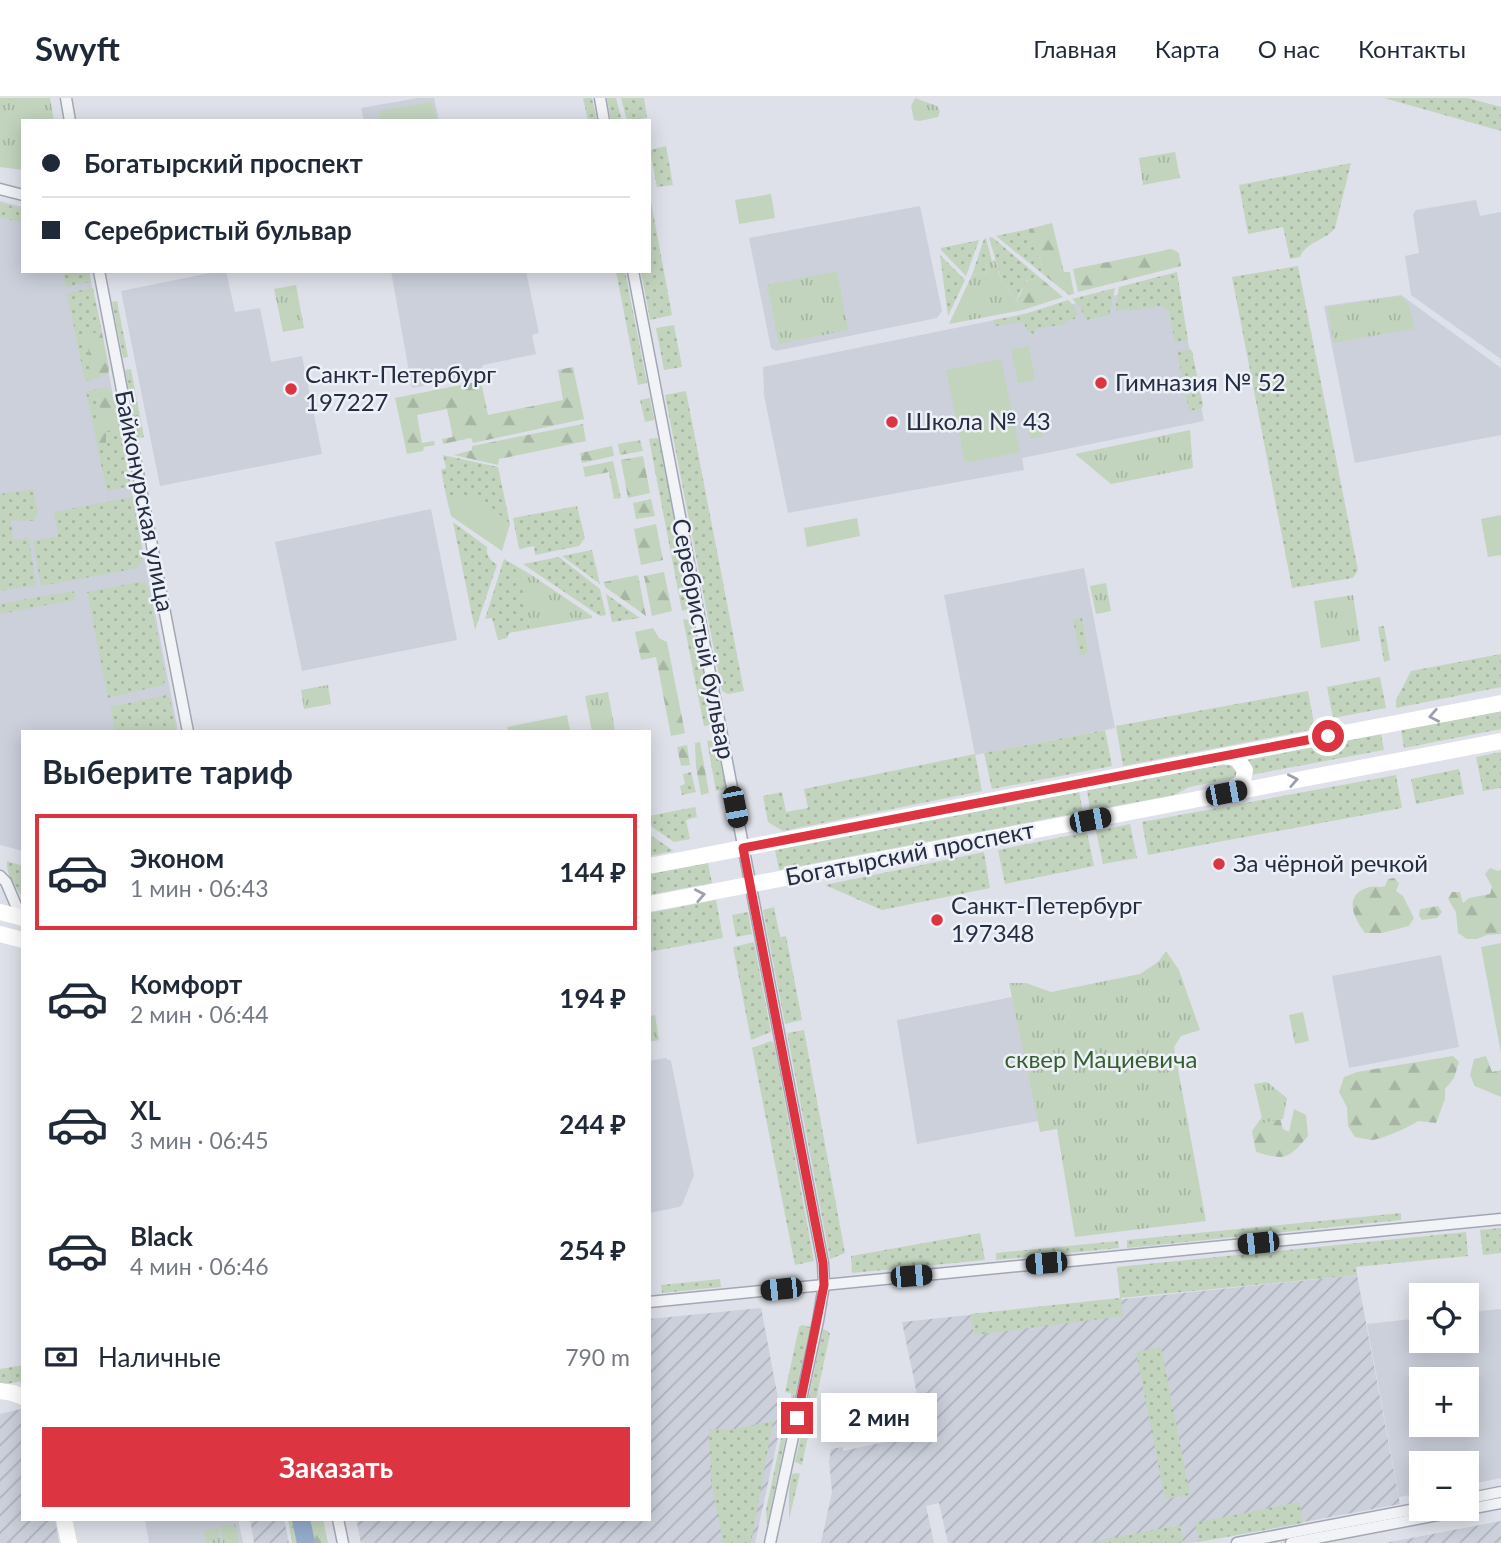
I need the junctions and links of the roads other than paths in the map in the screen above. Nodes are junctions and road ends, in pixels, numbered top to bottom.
1 (66, 98) edge
2 (600, 98) edge
3 (70, 119) edge
4 (604, 119) edge
5 (0, 189) edge
6 (21, 194) edge
7 (99, 273) edge
8 (633, 273) edge
9 (1501, 703) edge
10 (188, 730) edge
11 (1501, 741) edge
12 (1218, 756) junction
13 (1226, 793) junction
14 (743, 848) junction
15 (651, 866) edge
16 (0, 876) edge
17 (750, 885) junction
18 (651, 905) edge
19 (0, 912) edge
20 (21, 915) edge
21 (21, 917) edge
22 (0, 934) edge
23 (21, 939) edge
24 (1501, 1219) edge
25 (824, 1285) junction
26 (651, 1303) edge
27 (0, 1391) edge
28 (21, 1396) edge
29 (1501, 1492) edge
30 (1479, 1496) edge
31 (1501, 1503) edge
32 (1409, 1510) edge
33 (64, 1521) edge
34 (338, 1521) edge
35 (69, 1543) edge
36 (343, 1543) edge
37 (770, 1543) edge
38 (1237, 1543) edge
39 (1291, 1543) edge

1 - 3 street
2 - 4 street
5 - 6 street
7 - 10 street, Байконурская улица
8 - 14 street, Серебристый бульвар
9 -> 12 main road, Богатырский проспект
13 -> 11 main road, Богатырский проспект
12 - 13 main road
12 - 14 main road, Богатырский проспект
13 - 17 main road, Богатырский проспект
14 - 15 main road, Богатырский проспект
14 - 17 street, Серебристый бульвар
16 - 20 street
18 -> 17 main road, Богатырский проспект
17 - 25 street, Серебристый бульвар
19 - 21 main road
22 - 23 main road
24 - 25 street
25 - 26 street
25 - 37 street, Серебристый бульвар
27 - 28 main road
29 - 30 street
31 - 39 street
32 - 38 street
33 - 35 main road
34 - 36 street

